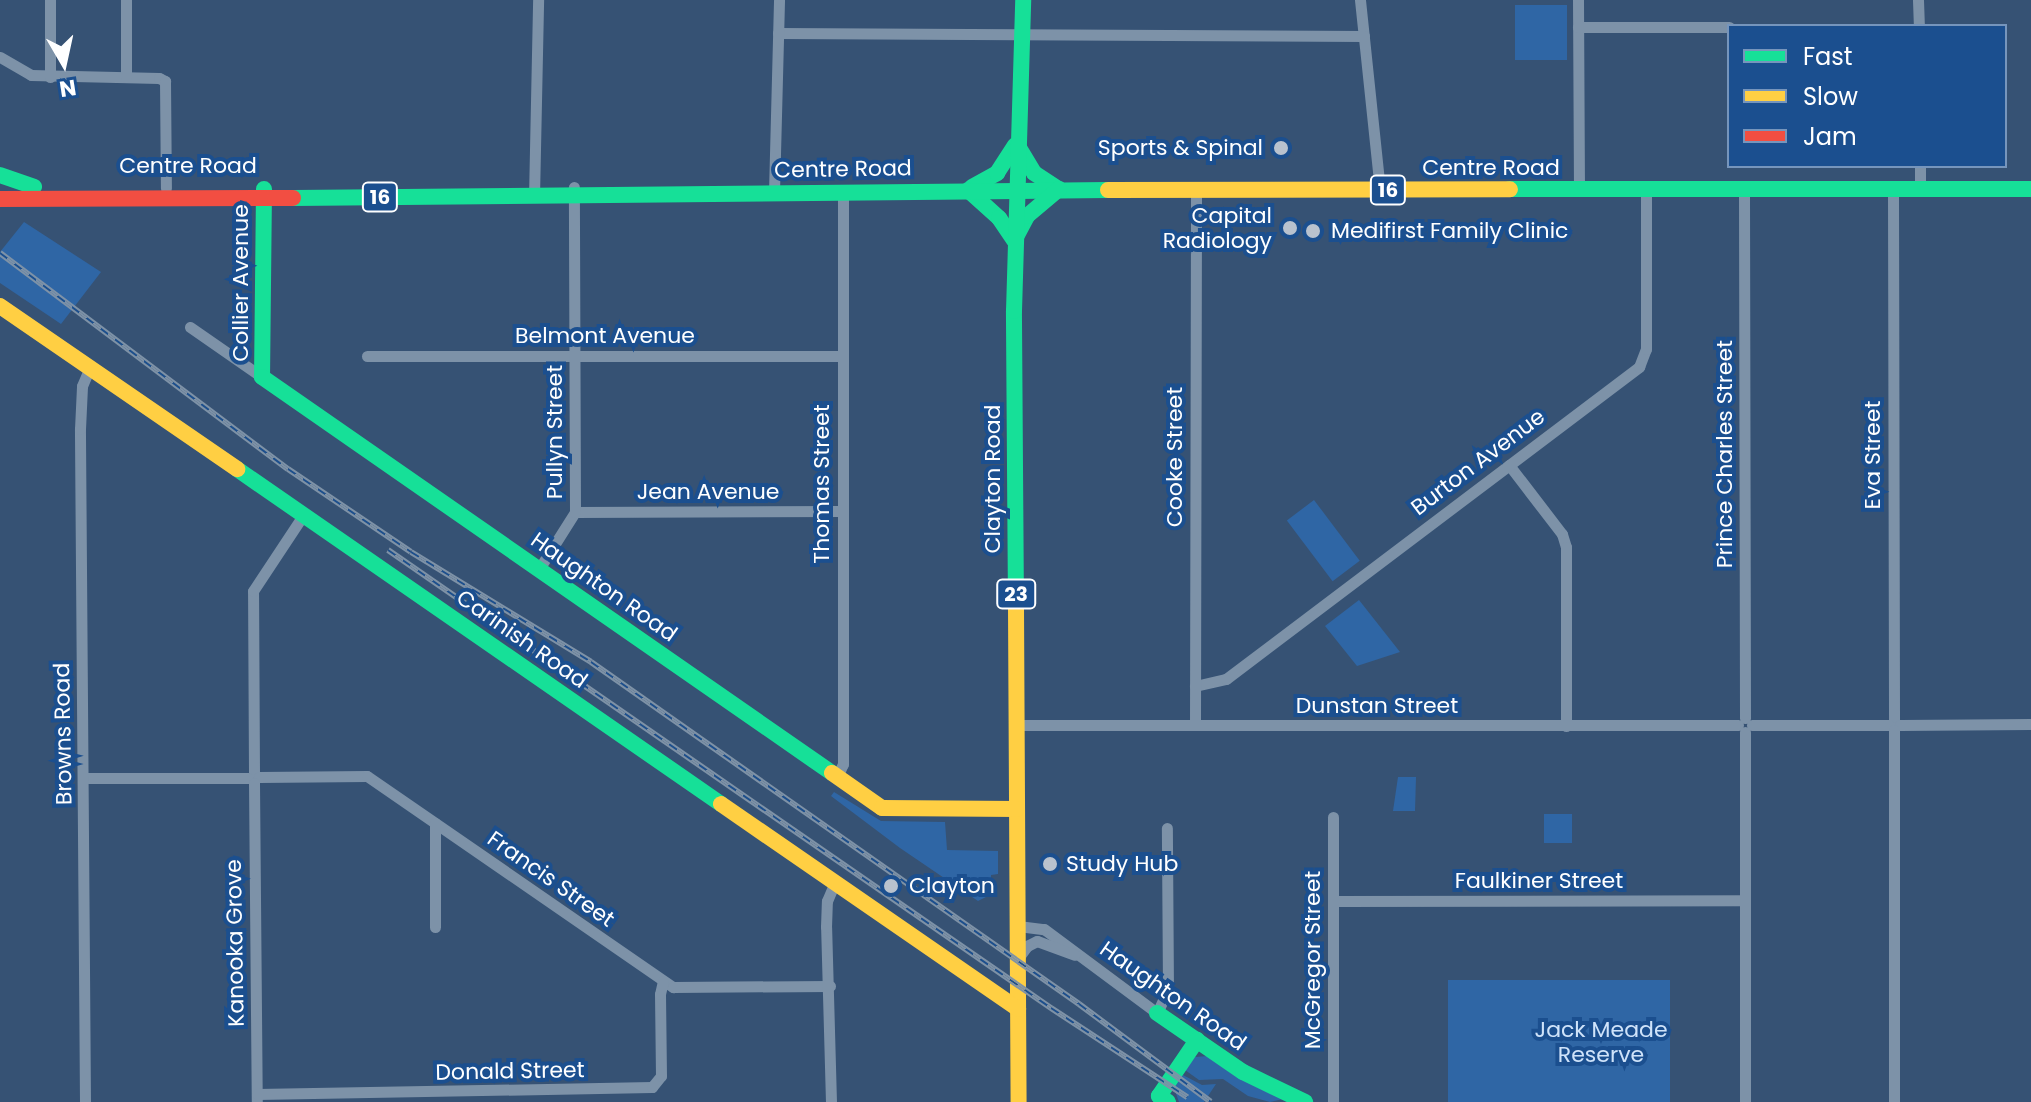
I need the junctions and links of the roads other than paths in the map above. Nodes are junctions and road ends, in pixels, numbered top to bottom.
1 (50, 0) edge
2 (126, 0) edge
3 (538, 0) edge
4 (779, 0) edge
5 (1023, 0) edge
6 (1360, 0) edge
7 (1578, 0) edge
8 (1918, 0) edge
9 (1919, 24) edge
10 (1578, 27) junction
11 (1727, 27) edge
12 (778, 33) junction
13 (1022, 35) junction
14 (1364, 36) junction
15 (0, 57) edge
16 (50, 77) junction
17 (126, 77) junction
18 (1016, 143) junction
19 (1920, 168) edge
20 (0, 175) edge
21 (0, 187) edge
22 (34, 187) junction
23 (166, 188) junction
24 (1015, 189) junction
25 (1059, 189) junction
26 (1920, 189) junction
27 (2031, 189) edge
28 (968, 190) junction
29 (1196, 190) junction
30 (1380, 190) junction
31 (1646, 190) junction
32 (1744, 190) junction
33 (1893, 190) junction
34 (1579, 191) junction
35 (533, 192) junction
36 (574, 192) junction
37 (767, 192) junction
38 (843, 192) junction
39 (264, 193) junction
40 (0, 199) edge
41 (1014, 240) junction
42 (0, 306) edge
43 (190, 327) dead end
44 (367, 356) dead end
45 (574, 356) junction
46 (842, 356) junction
47 (90, 367) junction
48 (262, 377) junction
49 (1509, 465) junction
50 (842, 511) junction
51 (575, 512) junction
52 (304, 514) junction
53 (539, 569) junction
54 (1195, 686) junction
55 (1195, 724) junction
56 (2031, 724) edge
57 (1016, 725) junction
58 (1745, 725) junction
59 (1894, 725) junction
60 (1566, 726) junction
61 (838, 775) junction
62 (84, 778) junction
63 (254, 778) junction
64 (1017, 809) junction
65 (1333, 817) dead end
66 (435, 823) junction
67 (1167, 828) dead end
68 (835, 882) junction
69 (1745, 900) junction
70 (1333, 901) junction
71 (1018, 926) junction
72 (435, 927) dead end
73 (1076, 955) junction
74 (1017, 962) junction
75 (663, 981) junction
76 (830, 986) junction
77 (1018, 1009) junction
78 (1157, 1013) junction
79 (1197, 1040) junction
80 (257, 1098) edge
81 (1163, 1099) edge
82 (85, 1102) edge
83 (831, 1102) edge
84 (1019, 1102) edge
85 (1305, 1102) edge
86 (1333, 1102) edge
87 (1745, 1102) edge
88 (1894, 1102) edge

1 - 16 street
2 - 17 street
3 - 35 street
4 - 12 street
5 - 13 main road, Clayton Road / 23
6 - 14 street
7 - 10 street
8 - 9 street
10 - 11 street
10 - 34 street
12 - 13 street
12 - 37 street
13 - 14 street
13 - 18 main road, Clayton Road / 23
14 - 30 street
15 - 16 street
16 - 17 street
17 - 23 street
18 - 24 main road, Clayton Road / 23
18 - 25 main road
18 - 28 main road
19 - 26 street
20 - 22 main road
21 - 22 main road, Centre Road / 16
22 - 23 main road, Centre Road / 16
23 - 39 main road, Centre Road / 16
24 - 25 main road, Centre Road / 16
24 - 28 main road, Centre Road / 16
24 - 41 main road, Clayton Road / 23
25 - 29 main road, Centre Road / 16
25 - 41 main road
26 - 27 main road, Centre Road / 16
26 - 33 main road, Centre Road / 16
28 - 38 main road, Centre Road / 16
28 - 41 main road
29 - 30 main road, Centre Road / 16
29 - 54 street, Cooke Street
30 - 34 main road, Centre Road / 16
31 - 32 main road, Centre Road / 16
31 - 34 main road, Centre Road / 16
31 - 49 street, Burton Avenue
32 - 33 main road, Centre Road / 16
32 - 58 street, Prince Charles Street
33 - 59 street, Eva Street
35 - 36 main road, Centre Road / 16
35 - 39 main road, Centre Road / 16
36 - 37 main road, Centre Road / 16
36 - 45 street, Pullyn Street
37 - 38 main road, Centre Road / 16
38 - 46 street, Thomas Street
39 - 40 main road, Centre Road / 16
39 - 48 main road, Collier Avenue
41 - 57 main road, Clayton Road / 23
42 - 47 main road, Carinish Road
43 - 48 street, Haughton Road
44 - 45 street, Belmont Avenue
45 - 46 street, Belmont Avenue
45 - 51 street, Pullyn Street
46 - 50 street, Thomas Street
47 - 52 main road, Carinish Road
47 - 62 street, Browns Road
48 - 53 main road, Haughton Road
49 - 54 street, Burton Avenue
49 - 60 street
50 - 51 street, Jean Avenue
50 - 61 street, Thomas Street
51 - 53 street, Pullyn Street
52 - 63 street, Kanooka Grove
52 - 68 main road, Carinish Road
53 - 61 main road, Haughton Road
54 - 55 street, Cooke Street
55 - 57 street, Dunstan Street
55 - 60 street, Dunstan Street
56 - 59 street, Dunstan Street
57 - 64 main road, Clayton Road / 23
58 - 59 street, Dunstan Street
58 - 60 street, Dunstan Street
58 - 69 street, Prince Charles Street
59 - 88 street, Eva Street
61 - 64 main road, Haughton Road
62 - 63 street, Francis Street
62 - 82 street, Browns Road
63 - 66 street, Francis Street
63 - 80 street, Kanooka Grove
64 - 71 main road, Clayton Road / 23
65 - 70 street, McGregor Street
66 - 72 street
66 - 75 street, Francis Street
67 - 78 street
68 - 76 street
68 - 77 main road, Carinish Road
69 - 70 street, Faulkiner Street
69 - 87 street, Prince Charles Street
70 - 86 street, McGregor Street
71 - 73 street, Haughton Road
71 - 74 main road, Clayton Road / 23
73 - 74 street
73 - 78 street, Haughton Road
74 - 77 main road, Clayton Road / 23
75 - 76 street, Francis Street
75 - 80 street, Donald Street
76 - 83 street
77 - 84 main road, Clayton Road / 23
78 - 79 main road, Haughton Road
79 - 81 main road
79 - 85 main road, Haughton Road

